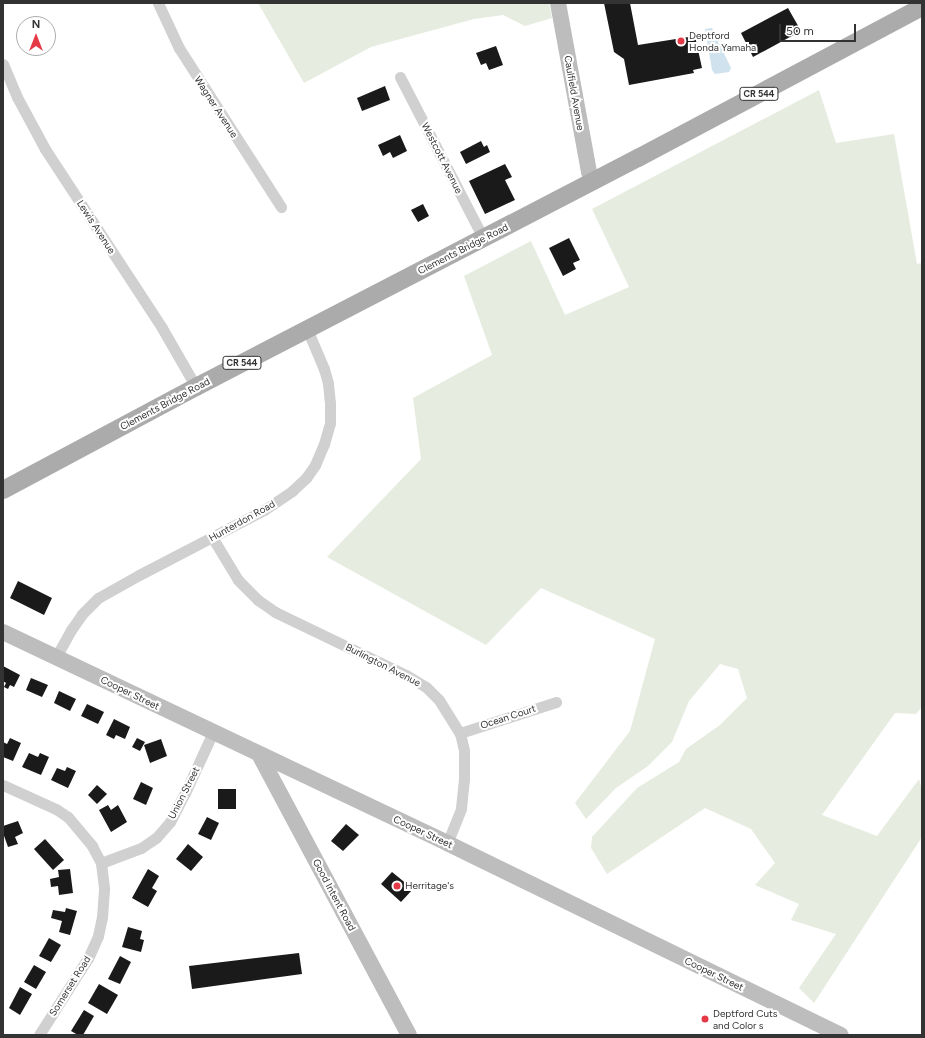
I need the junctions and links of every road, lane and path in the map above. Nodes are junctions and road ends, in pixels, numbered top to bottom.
1 (158, 3) edge
2 (558, 3) edge
3 (922, 7) edge
4 (3, 64) edge
5 (400, 77) dead end
6 (593, 182) junction
7 (281, 207) dead end
8 (483, 238) junction
9 (307, 329) junction
10 (196, 387) junction
11 (3, 490) edge
12 (212, 537) junction
13 (3, 632) edge
14 (56, 658) junction
15 (556, 702) dead end
16 (213, 732) junction
17 (460, 733) junction
18 (260, 756) junction
19 (3, 785) edge
20 (446, 842) junction
21 (101, 863) junction
22 (39, 1035) edge
23 (409, 1035) edge
24 (841, 1035) edge

1 - 7 street, Wagner Avenue
2 - 6 main road, Caulfield Avenue
3 - 6 main road, Clements Bridge Road / CR 544
4 - 10 street, Lewis Avenue
5 - 8 street, Westcott Avenue
6 - 8 main road, Clements Bridge Road / CR 544
8 - 9 main road, Clements Bridge Road / CR 544
9 - 10 main road, Clements Bridge Road / CR 544
9 - 12 street, Hunterdon Road
10 - 11 main road, Clements Bridge Road / CR 544
12 - 14 street, Hunterdon Road
12 - 17 street, Burlington Avenue
13 - 14 main road, Cooper Street
14 - 16 main road, Cooper Street
15 - 17 street, Ocean Court
16 - 18 main road, Cooper Street
16 - 21 street, Union Street
17 - 20 street, Burlington Avenue
18 - 20 main road, Cooper Street
18 - 23 main road, Good Intent Road
19 - 21 street
20 - 24 main road, Cooper Street
21 - 22 street, Somerset Road

